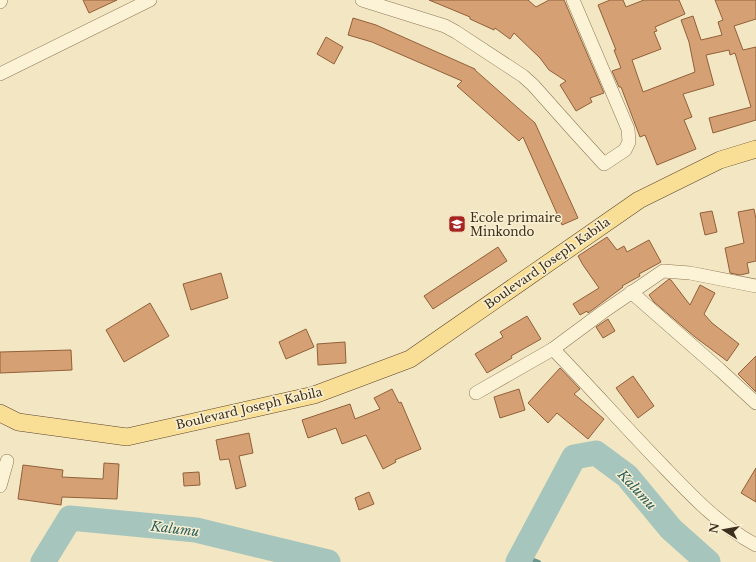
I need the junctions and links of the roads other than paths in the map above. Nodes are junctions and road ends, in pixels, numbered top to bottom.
1 (150, 0) edge
2 (362, 0) edge
3 (573, 0) edge
4 (383, 3) edge
5 (0, 74) edge
6 (756, 149) edge
7 (756, 286) edge
8 (631, 292) junction
9 (553, 349) junction
10 (476, 393) dead end
11 (756, 403) edge
12 (0, 413) edge
13 (7, 461) dead end
14 (0, 486) edge
15 (756, 545) edge

1 - 5 street
2 - 4 street
3 - 4 street
6 - 12 main road, Boulevard Joseph Kabila
7 - 8 street
8 - 9 street
8 - 11 street
9 - 10 street
9 - 15 street
13 - 14 street

